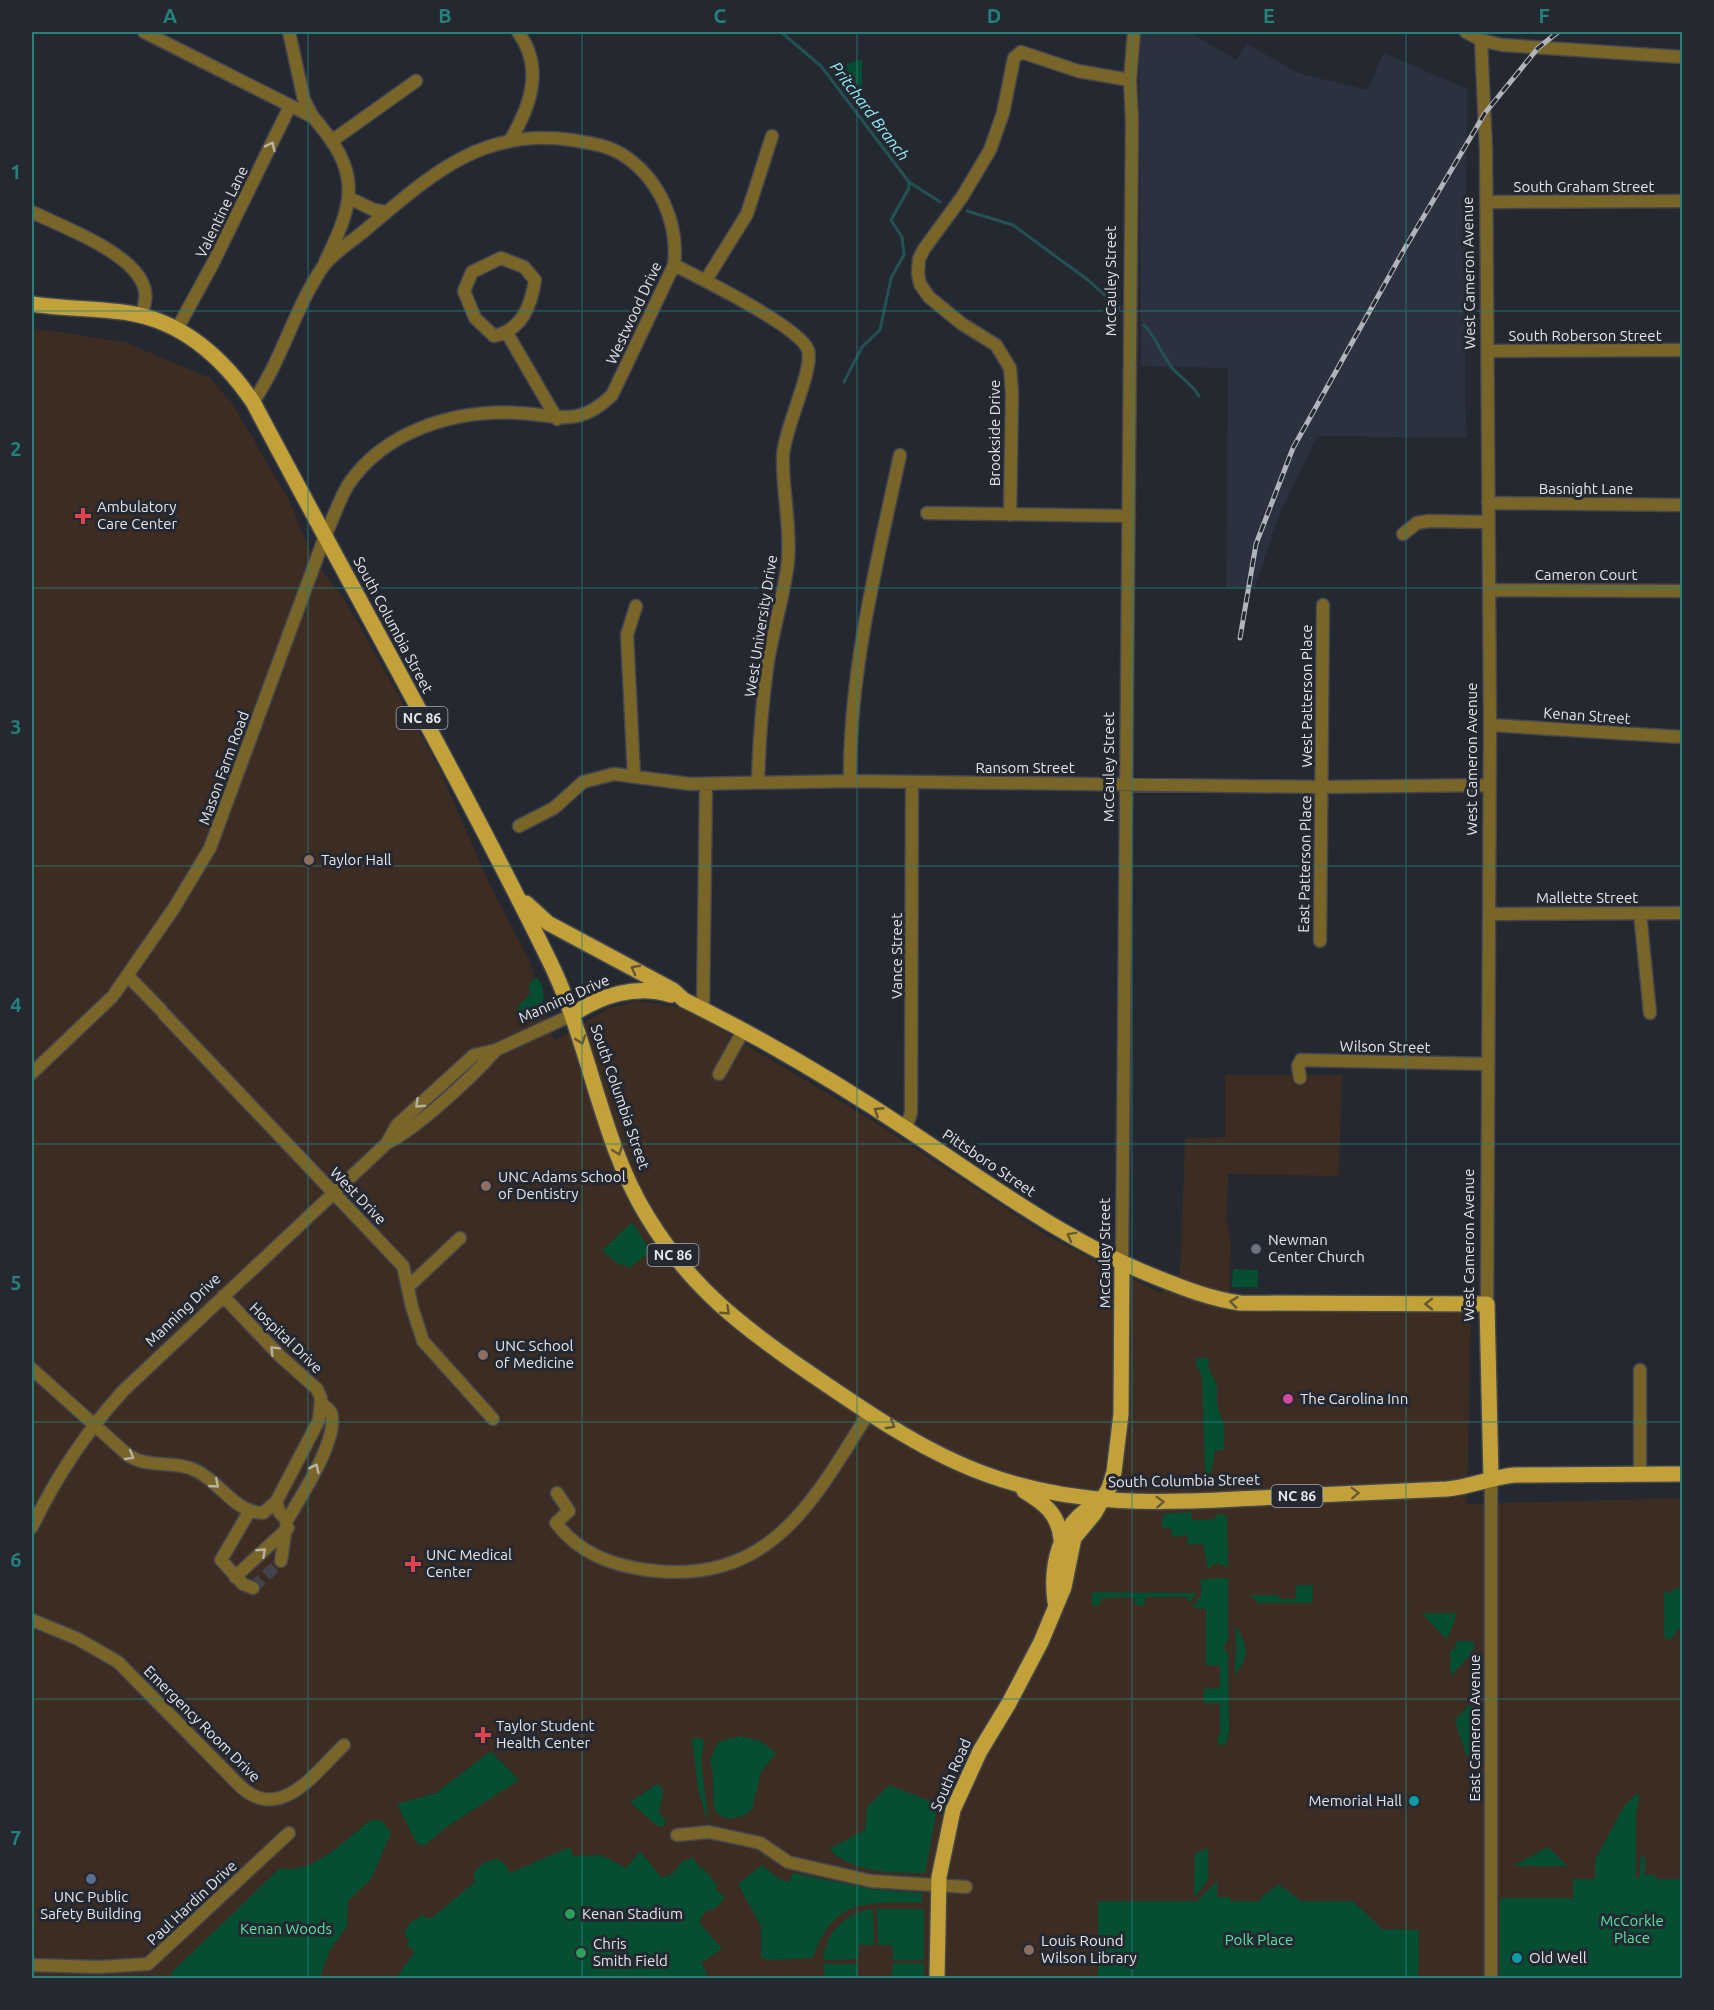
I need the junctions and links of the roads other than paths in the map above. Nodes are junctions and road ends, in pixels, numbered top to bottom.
1 (144, 32) edge
2 (289, 32) edge
3 (518, 32) edge
4 (1134, 32) edge
5 (1466, 32) edge
6 (1481, 40) junction
7 (1683, 57) edge
8 (1130, 80) junction
9 (416, 81) dead end
10 (290, 106) junction
11 (313, 117) junction
12 (772, 136) dead end
13 (511, 139) junction
14 (333, 140) junction
15 (349, 198) junction
16 (1683, 201) edge
17 (1486, 202) junction
18 (32, 212) edge
19 (386, 212) junction
20 (323, 266) junction
21 (674, 266) junction
22 (706, 280) junction
23 (32, 304) edge
24 (142, 316) junction
25 (177, 329) junction
26 (507, 333) junction
27 (1683, 350) edge
28 (1488, 351) junction
29 (254, 402) junction
30 (557, 418) junction
31 (900, 455) dead end
32 (1488, 503) junction
33 (1683, 505) edge
34 (927, 513) dead end
35 (1010, 514) junction
36 (1129, 516) junction
37 (1488, 522) junction
38 (1403, 534) dead end
39 (326, 536) junction
40 (1489, 590) junction
41 (1683, 591) edge
42 (1323, 605) dead end
43 (636, 606) dead end
44 (1490, 725) junction
45 (1683, 737) edge
46 (634, 776) junction
47 (758, 782) junction
48 (850, 782) junction
49 (912, 783) junction
50 (706, 784) junction
51 (1127, 784) junction
52 (1489, 785) junction
53 (1321, 787) junction
54 (519, 826) dead end
55 (519, 900) junction
56 (1640, 913) junction
57 (1683, 913) edge
58 (1491, 914) junction
59 (1320, 941) dead end
60 (128, 976) junction
61 (684, 1000) junction
62 (703, 1010) junction
63 (1650, 1013) dead end
64 (572, 1015) junction
65 (743, 1031) junction
66 (1488, 1064) junction
67 (32, 1073) edge
68 (719, 1074) dead end
69 (1300, 1078) dead end
70 (906, 1129) junction
71 (333, 1193) junction
72 (460, 1239) dead end
73 (1122, 1263) junction
74 (408, 1287) junction
75 (223, 1296) junction
76 (1487, 1304) junction
77 (32, 1369) edge
78 (1640, 1370) dead end
79 (322, 1404) junction
80 (869, 1412) junction
81 (493, 1419) dead end
82 (94, 1425) junction
83 (1640, 1474) junction
84 (1683, 1474) edge
85 (1491, 1478) junction
86 (1011, 1482) junction
87 (557, 1492) dead end
88 (1101, 1501) junction
89 (276, 1502) junction
90 (249, 1512) junction
91 (288, 1524) junction
92 (32, 1527) edge
93 (1061, 1540) junction
94 (282, 1561) tunnel mouth
95 (235, 1577) junction
96 (253, 1588) dead end
97 (1055, 1602) junction
98 (32, 1620) edge
99 (344, 1745) dead end
100 (289, 1833) dead end
101 (677, 1834) dead end
102 (938, 1887) junction
103 (966, 1887) dead end
104 (32, 1965) edge
105 (937, 1978) edge
106 (1491, 1978) edge

1 - 10 street
2 - 11 street
3 - 13 street
4 - 8 street, McCauley Street
5 - 6 street
6 - 7 street
6 - 17 street, West Cameron Avenue
8 - 35 street, Brookside Drive
8 - 36 street, McCauley Street
9 - 14 street
10 - 11 street
25 -> 10 street, Valentine Lane
11 - 14 street
12 - 22 street
13 - 19 street, Westwood Drive
13 - 21 street, Westwood Drive
14 - 15 street
15 - 19 street
15 - 20 street
16 - 17 street, South Graham Street
17 - 28 street, West Cameron Avenue
18 - 24 street
19 - 20 street, Westwood Drive
20 - 29 street, Westwood Drive
21 - 22 street, West University Drive
21 - 30 street, Westwood Drive
22 - 47 street, West University Drive
23 - 24 main road, South Columbia Street / NC 86
24 - 25 main road, South Columbia Street / NC 86
25 - 29 main road, South Columbia Street / NC 86
26 - 26 street
26 - 30 street
27 - 28 street, South Roberson Street
28 - 32 street, West Cameron Avenue
29 - 39 main road, South Columbia Street / NC 86
30 - 39 street, Westwood Drive
31 - 48 street
32 - 33 street, Basnight Lane
32 - 37 street, West Cameron Avenue
34 - 35 street
35 - 36 street
36 - 51 street, McCauley Street
37 - 38 street
37 - 40 street, West Cameron Avenue
39 - 55 main road, South Columbia Street / NC 86
39 - 60 street, Mason Farm Road
40 - 41 street, Cameron Court
40 - 44 street, West Cameron Avenue
42 - 53 street, West Patterson Place
43 - 46 street
44 - 45 street, Kenan Street
44 - 52 street, West Cameron Avenue
46 - 50 street, Ransom Street
46 - 54 street, Ransom Street
47 - 48 street, Ransom Street
47 - 50 street, Ransom Street
48 - 49 street, Ransom Street
49 - 51 street, Ransom Street
49 - 70 street, Vance Street
50 - 62 street
51 - 53 street, Ransom Street
51 - 73 street, McCauley Street
52 - 53 street, Ransom Street
52 - 58 street, West Cameron Avenue
53 - 59 street, East Patterson Place
61 -> 55 main road, Pittsboro Street / NC 86
55 - 64 main road, South Columbia Street / NC 86
56 - 57 street, Mallette Street
56 - 58 street, Mallette Street
56 - 63 street
58 - 66 street, West Cameron Avenue
60 - 67 street, Mason Farm Road
60 - 71 street, West Drive
61 - 62 main road, Pittsboro Street / NC 86
61 - 64 main road, Manning Drive
62 - 65 main road, Pittsboro Street / NC 86
64 - 71 street, Manning Drive
64 -> 80 main road, South Columbia Street / NC 86
65 - 68 street
70 -> 65 main road, Pittsboro Street / NC 86
66 - 69 street, Wilson Street
66 - 76 street, West Cameron Avenue
73 -> 70 main road, Pittsboro Street / NC 86
71 - 74 street, West Drive
71 - 75 street, Manning Drive
72 - 74 street
76 -> 73 main road, Pittsboro Street / NC 86
73 - 88 main road, McCauley Street
74 - 81 street, West Drive
79 -> 75 street, Hospital Drive
75 - 82 street, Manning Drive
76 - 85 main road, West Cameron Avenue
77 - 82 street
78 - 83 street
79 - 89 street
91 -> 79 street, Hospital Drive
80 -> 86 main road, South Columbia Street / NC 86
80 - 87 street
82 -> 90 street
82 - 92 street, Manning Drive
83 - 84 main road, South Columbia Street / NC 86
83 - 85 main road, South Columbia Street / NC 86
88 -> 85 main road, South Columbia Street / NC 86
85 - 106 street, East Cameron Avenue
86 - 88 main road, South Columbia Street / NC 86
86 - 93 main road
88 - 93 main road, South Road
88 - 97 main road, South Road
89 - 90 street
89 - 91 street
90 - 95 street
91 - 94 street
95 -> 91 street
93 - 97 main road, South Road
95 - 96 street
97 - 102 main road, South Road
98 - 99 street, Emergency Room Drive
100 - 104 street, Paul Hardin Drive
101 - 102 street
102 - 103 street
102 - 105 main road, South Road

